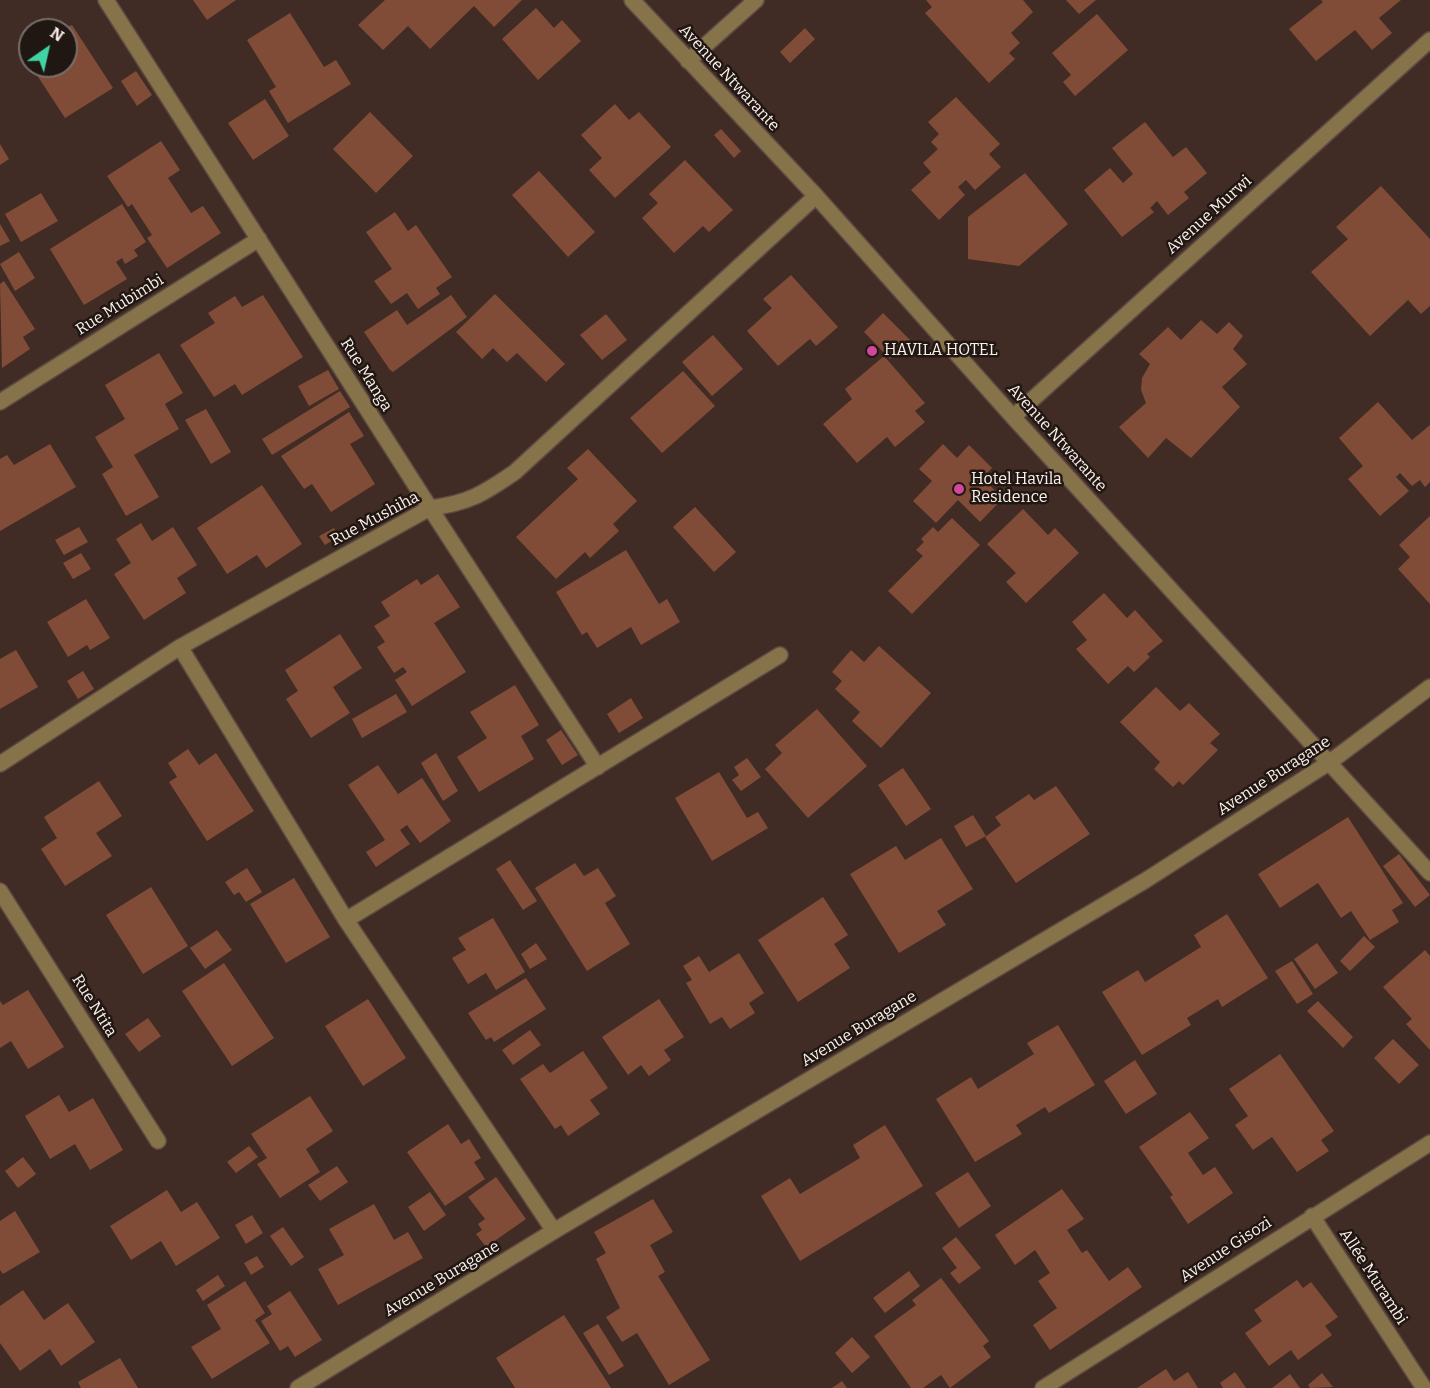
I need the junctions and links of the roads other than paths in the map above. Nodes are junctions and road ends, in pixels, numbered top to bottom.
1 (106, 0) edge
2 (632, 0) edge
3 (756, 0) edge
4 (1430, 40) edge
5 (688, 62) junction
6 (816, 196) junction
7 (259, 239) junction
8 (0, 402) edge
9 (1013, 417) junction
10 (430, 508) junction
11 (180, 648) junction
12 (780, 655) dead end
13 (1430, 687) edge
14 (1330, 762) junction
15 (0, 764) edge
16 (598, 767) junction
17 (1430, 873) edge
18 (0, 891) edge
19 (346, 920) junction
20 (158, 1141) dead end
21 (1430, 1143) edge
22 (1312, 1216) junction
23 (554, 1231) junction
24 (298, 1388) edge
25 (1042, 1388) edge
26 (1424, 1388) edge

1 - 7 street, Rue Manga
2 - 5 street, Avenue Ntwarante
3 - 5 street
4 - 9 street, Avenue Murwi
5 - 6 street, Avenue Ntwarante
6 - 9 street, Avenue Ntwarante
6 - 10 street, Rue Mushiha
7 - 8 street, Rue Mubimbi
7 - 10 street, Rue Manga
9 - 14 street, Avenue Ntwarante
10 - 11 street, Rue Mushiha
10 - 16 street, Rue Manga
11 - 15 street, Rue Mushiha
11 - 19 street
12 - 16 street
13 - 14 street, Avenue Buragane
14 - 17 street, Avenue Ntwarante
14 - 23 street, Avenue Buragane
16 - 19 street
18 - 20 street, Rue Ntita
19 - 23 street
21 - 22 street, Avenue Gisozi
22 - 25 street, Avenue Gisozi
22 - 26 street, Allée Murambi
23 - 24 street, Avenue Buragane

